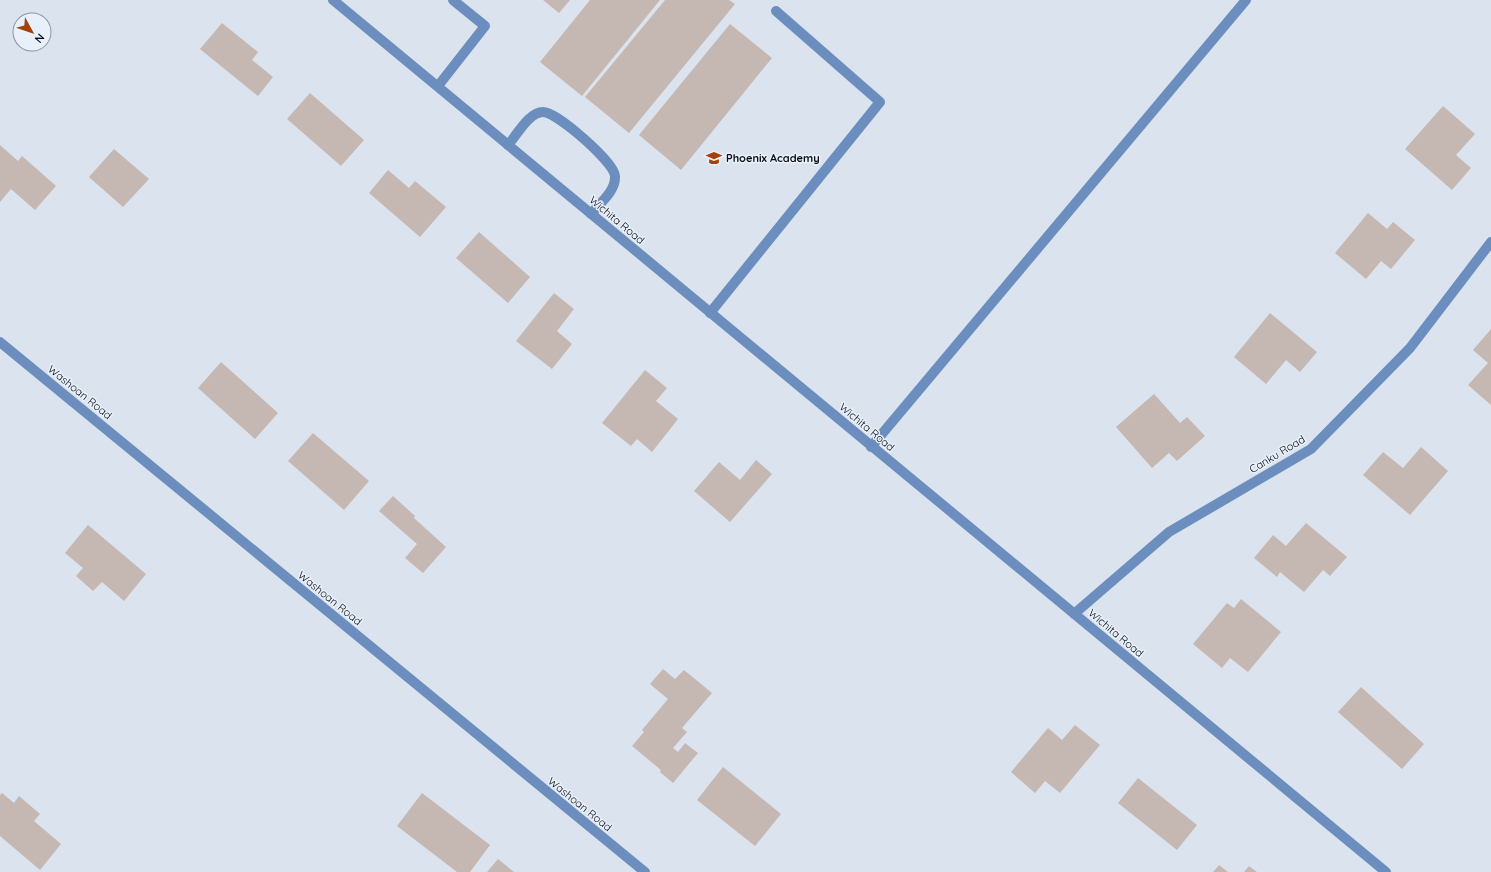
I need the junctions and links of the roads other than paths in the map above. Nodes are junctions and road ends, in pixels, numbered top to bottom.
1 (333, 0) edge
2 (453, 0) edge
3 (1246, 0) edge
4 (776, 11) dead end
5 (438, 86) junction
6 (508, 145) junction
7 (591, 214) junction
8 (1491, 242) edge
9 (710, 313) junction
10 (0, 342) edge
11 (872, 447) junction
12 (1074, 614) junction
13 (645, 872) edge
14 (1386, 872) edge

1 - 5 street, Wichita Road
2 - 5 street
3 - 11 street
4 - 9 street
5 - 6 street, Wichita Road
6 - 7 street, Wichita Road
6 - 7 street
7 - 9 street, Wichita Road
8 - 12 street, Canku Road
9 - 11 street, Wichita Road
10 - 13 street, Washoan Road
11 - 12 street, Wichita Road
12 - 14 street, Wichita Road

